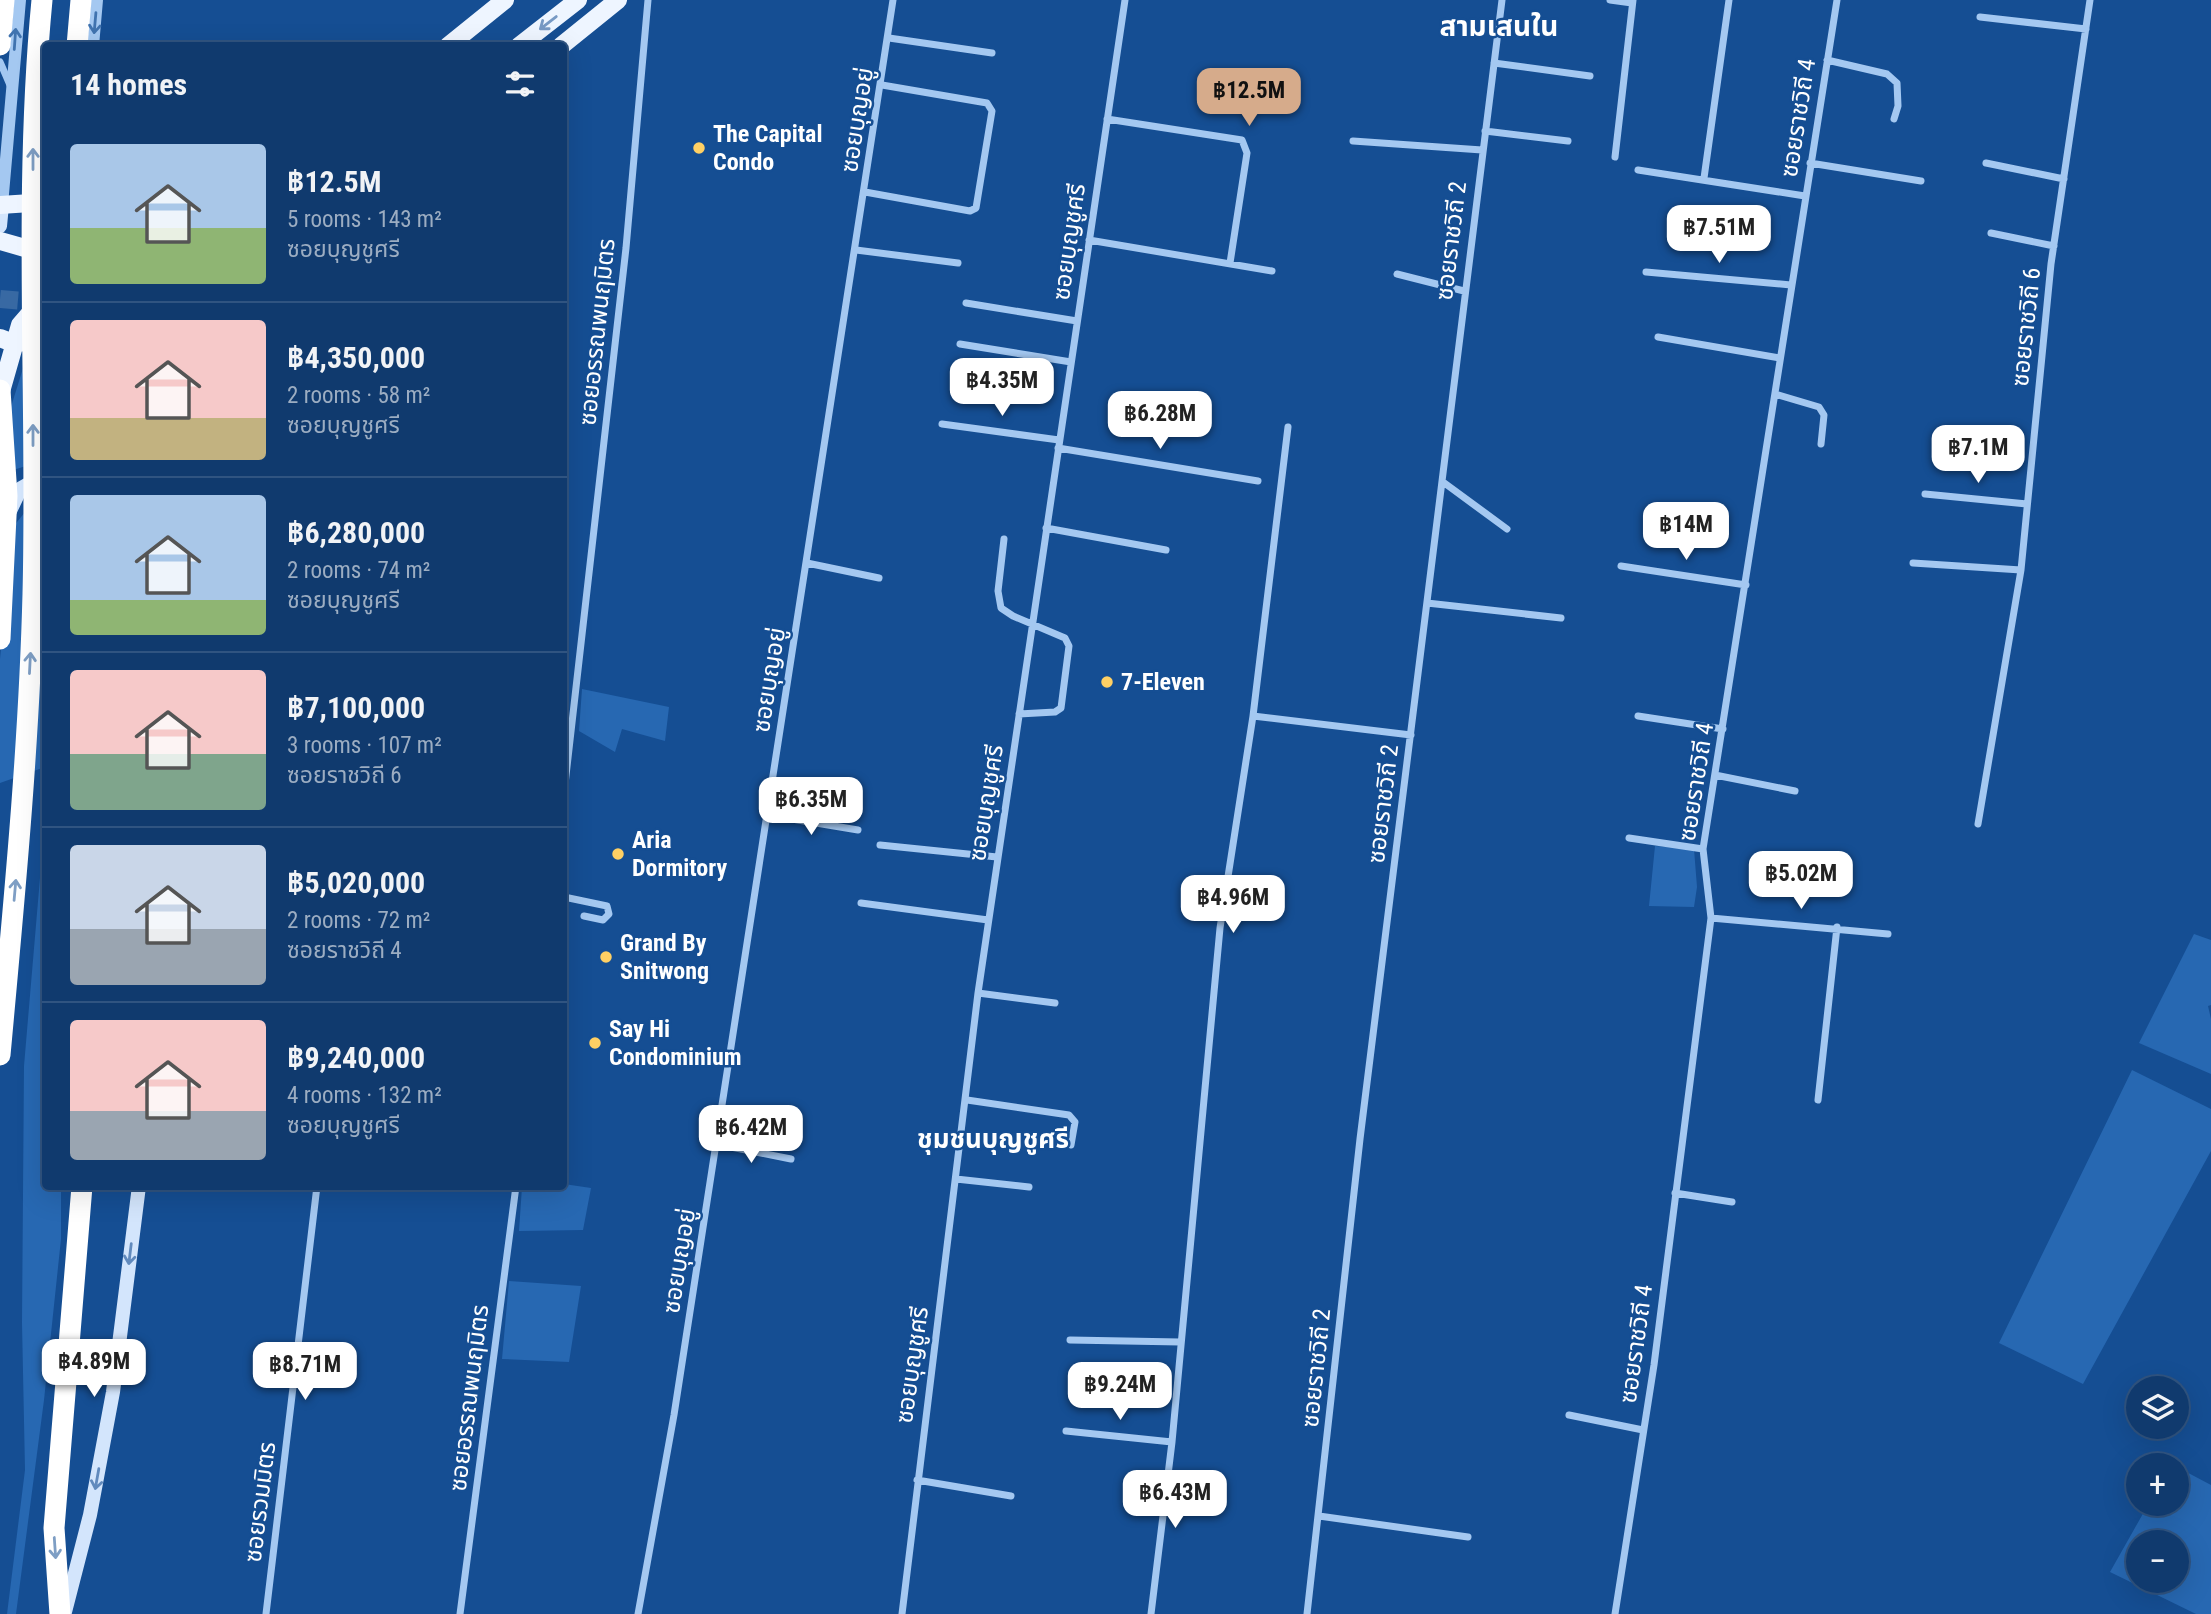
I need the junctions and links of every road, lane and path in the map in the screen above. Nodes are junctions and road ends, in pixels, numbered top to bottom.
1 (4, 0) edge
2 (20, 0) edge
3 (42, 0) edge
4 (81, 0) edge
5 (97, 0) edge
6 (505, 0) edge
7 (578, 0) edge
8 (618, 0) edge
9 (648, 0) edge
10 (893, 0) edge
11 (1125, 0) edge
12 (1502, 0) edge
13 (1610, 0) edge
14 (1729, 0) edge
15 (1837, 0) edge
16 (2090, 0) edge
17 (1632, 2) edge
18 (1980, 17) dead end
19 (2086, 29) junction
20 (889, 38) junction
21 (77, 42) edge
22 (93, 42) edge
23 (453, 42) edge
24 (524, 42) edge
25 (566, 42) edge
26 (0, 45) edge
27 (992, 53) dead end
28 (1827, 60) junction
29 (0, 62) edge
30 (1494, 62) junction
31 (1590, 76) dead end
32 (882, 85) junction
33 (12, 89) junction
34 (1107, 119) junction
35 (1894, 119) dead end
36 (1485, 131) junction
37 (1353, 141) dead end
38 (1568, 141) dead end
39 (1482, 150) junction
40 (1615, 157) dead end
41 (1810, 163) junction
42 (1986, 163) dead end
43 (1637, 170) dead end
44 (1704, 178) junction
45 (2064, 179) junction
46 (1921, 181) dead end
47 (865, 192) junction
48 (1805, 196) junction
49 (42, 202) edge
50 (1, 205) edge
51 (0, 226) edge
52 (1991, 233) dead end
53 (1089, 240) junction
54 (0, 242) edge
55 (2054, 246) junction
56 (856, 250) junction
57 (42, 253) edge
58 (958, 263) dead end
59 (1230, 263) junction
60 (1272, 271) dead end
61 (1646, 272) dead end
62 (1396, 274) dead end
63 (1791, 285) junction
64 (1464, 291) junction
65 (42, 299) edge
66 (966, 303) dead end
67 (1077, 321) junction
68 (1658, 337) dead end
69 (7, 341) edge
70 (42, 341) edge
71 (960, 344) dead end
72 (1780, 358) junction
73 (1071, 362) junction
74 (0, 393) edge
75 (1775, 394) junction
76 (942, 424) dead end
77 (1288, 427) dead end
78 (1058, 444) junction
79 (1821, 444) dead end
80 (42, 476) edge
81 (1258, 481) dead end
82 (1443, 482) junction
83 (1925, 494) dead end
84 (2027, 504) junction
85 (1046, 528) junction
86 (1507, 529) dead end
87 (1004, 539) dead end
88 (1166, 550) dead end
89 (0, 557) edge
90 (807, 563) junction
91 (1913, 563) dead end
92 (1621, 566) dead end
93 (2021, 570) junction
94 (878, 578) dead end
95 (1746, 585) junction
96 (1427, 603) junction
97 (1561, 618) dead end
98 (1031, 623) junction
99 (0, 639) edge
100 (1019, 714) junction
101 (1253, 716) junction
102 (1638, 716) dead end
103 (1723, 729) junction
104 (1411, 735) junction
105 (567, 767) edge
106 (1715, 775) junction
107 (1795, 791) dead end
108 (768, 815) junction
109 (1978, 824) dead end
110 (858, 831) dead end
111 (1629, 838) dead end
112 (880, 845) dead end
113 (1703, 849) junction
114 (997, 857) junction
115 (567, 898) edge
116 (861, 903) dead end
117 (584, 916) dead end
118 (1711, 918) junction
119 (988, 920) junction
120 (1838, 928) junction
121 (1888, 934) dead end
122 (978, 993) junction
123 (1055, 1003) dead end
124 (0, 1055) edge
125 (967, 1100) junction
126 (1818, 1100) dead end
127 (716, 1144) junction
128 (1071, 1145) dead end
129 (791, 1159) dead end
130 (956, 1179) junction
131 (1029, 1186) dead end
132 (82, 1190) edge
133 (138, 1190) edge
134 (317, 1190) edge
135 (515, 1190) edge
136 (1675, 1193) junction
137 (1732, 1202) dead end
138 (1070, 1340) dead end
139 (1180, 1342) junction
140 (1569, 1415) dead end
141 (1066, 1430) dead end
142 (1643, 1430) junction
143 (1172, 1442) junction
144 (917, 1480) junction
145 (1011, 1496) dead end
146 (1319, 1516) junction
147 (1468, 1537) dead end
148 (62, 1614) edge
149 (266, 1614) edge
150 (460, 1614) edge
151 (638, 1614) edge
152 (902, 1614) edge
153 (1151, 1614) edge
154 (1307, 1614) edge
155 (1615, 1614) edge

1 - 26 highway
33 -> 2 street
124 -> 3 highway, bridge
4 - 21 highway
5 -> 22 street
6 - 23 main road
7 -> 24 main road
8 - 25 main road
9 - 105 street, ซอยอรรณพนฤมิตร
10 - 20 street, ซอยบุญอยู่
11 - 34 street, ซอยบุญชูศรี
12 - 30 street, ซอยราชวิถี 2
13 - 17 street
14 - 44 street
15 - 28 street, ซอยราชวิถี 4
16 - 19 street, ซอยราชวิถี 6
17 - 40 street
18 - 19 street
19 - 45 street, ซอยราชวิถี 6
20 - 27 street
20 - 32 street, ซอยบุญอยู่
28 - 35 street
28 - 41 street, ซอยราชวิถี 4
29 - 33 street
30 - 31 street
30 - 36 street, ซอยราชวิถี 2
32 - 47 street, ซอยบุญอยู่
32 - 47 street
33 - 50 street
34 - 53 street, ซอยบุญชูศรี
34 - 59 street
36 - 38 street
36 - 39 street, ซอยราชวิถี 2
37 - 39 street
39 - 64 street, ซอยราชวิถี 2
41 - 46 street
41 - 48 street, ซอยราชวิถี 4
42 - 45 street
43 - 44 street
44 - 48 street
45 - 55 street, ซอยราชวิถี 6
47 - 56 street, ซอยบุญอยู่
48 - 63 street, ซอยราชวิถี 4
49 - 50 main road
50 - 51 main road
52 - 55 street
53 - 59 street
53 - 67 street, ซอยบุญชูศรี
54 - 57 main road
55 - 84 street, ซอยราชวิถี 6
56 - 58 street
56 - 90 street, ซอยบุญอยู่
59 - 60 street
61 - 63 street
62 - 64 street
63 - 72 street, ซอยราชวิถี 4
64 - 82 street, ซอยราชวิถี 2
65 - 69 main road
66 - 67 street
67 - 73 street, ซอยบุญชูศรี
68 - 72 street
69 - 70 main road
69 - 74 main road
71 - 73 street
72 - 75 street, ซอยราชวิถี 4
73 - 78 street, ซอยบุญชูศรี
74 - 99 highway, bridge
75 - 79 street
75 - 95 street, ซอยราชวิถี 4
76 - 78 street
77 - 101 street
78 - 81 street
78 - 85 street, ซอยบุญชูศรี
80 - 89 main road
82 - 86 street
82 - 96 street, ซอยราชวิถี 2
83 - 84 street
84 - 93 street, ซอยราชวิถี 6
85 - 88 street
85 - 98 street, ซอยบุญชูศรี
87 - 98 street
90 - 94 street
90 - 108 street, ซอยบุญอยู่
91 - 93 street
92 - 95 street
93 - 109 street, ซอยราชวิถี 6
95 - 103 street, ซอยราชวิถี 4
96 - 97 street
96 - 104 street, ซอยราชวิถี 2
98 - 100 street, ซอยบุญชูศรี
98 - 100 street
100 - 114 street, ซอยบุญชูศรี
101 - 104 street
101 - 139 street
102 - 103 street
103 - 106 street, ซอยราชวิถี 4
104 - 146 street, ซอยราชวิถี 2
106 - 107 street
106 - 113 street, ซอยราชวิถี 4
108 - 110 street
108 - 127 street, ซอยบุญอยู่
111 - 113 street
112 - 114 street
113 - 118 street, ซอยราชวิถี 4
114 - 119 street, ซอยบุญชูศรี
115 - 117 street
116 - 119 street
118 - 120 street
118 - 136 street, ซอยราชวิถี 4
119 - 122 street, ซอยบุญชูศรี
120 - 121 street
120 - 126 street
122 - 123 street
122 - 125 street, ซอยบุญชูศรี
125 - 128 street
125 - 130 street, ซอยบุญชูศรี
127 - 129 street
127 - 151 street, ซอยบุญอยู่
130 - 131 street
130 - 144 street, ซอยบุญชูศรี
132 -> 148 highway
133 -> 148 main road
134 - 149 street, ซอยรวมมิตร
135 - 150 street, ซอยอรรณพนฤมิตร
136 - 137 street
136 - 142 street, ซอยราชวิถี 4
138 - 139 street
139 - 143 street
140 - 142 street
141 - 143 street
142 - 155 street, ซอยราชวิถี 4
143 - 153 street
144 - 145 street
144 - 152 street, ซอยบุญชูศรี
146 - 147 street
146 - 154 street, ซอยราชวิถี 2

